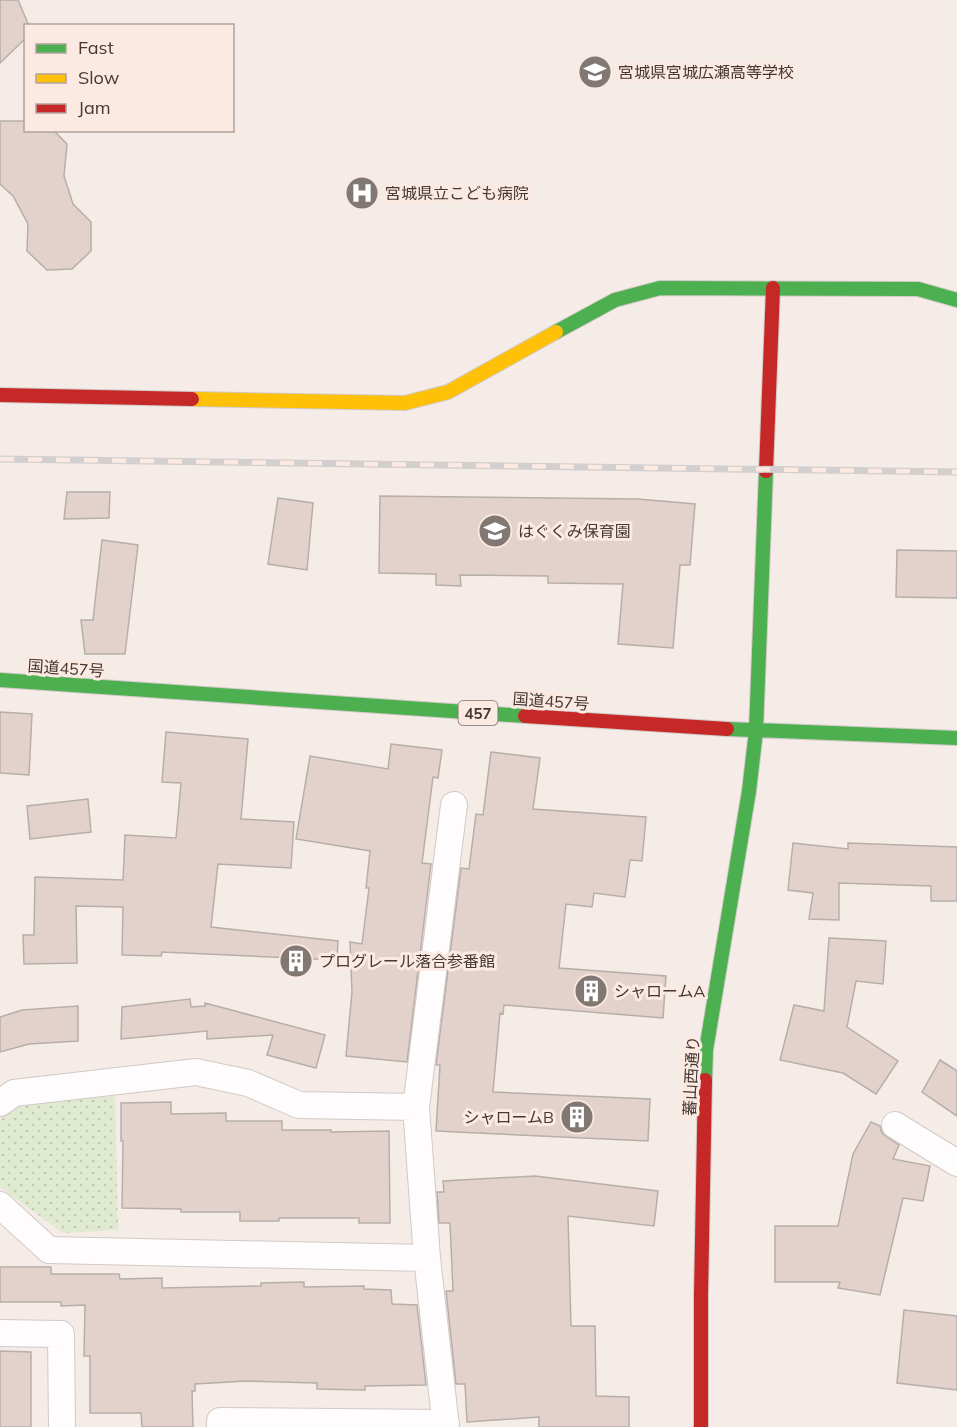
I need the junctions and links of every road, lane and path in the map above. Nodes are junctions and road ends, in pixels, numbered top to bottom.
1 (773, 288) junction
2 (957, 300) edge
3 (0, 395) edge
4 (0, 680) edge
5 (756, 731) junction
6 (957, 738) edge
7 (454, 805) dead end
8 (0, 1104) edge
9 (416, 1107) junction
10 (895, 1125) dead end
11 (957, 1163) edge
12 (0, 1205) edge
13 (427, 1258) junction
14 (0, 1333) edge
15 (446, 1425) edge
16 (62, 1427) edge
17 (220, 1427) edge
18 (701, 1427) edge

1 - 2 main road
1 - 3 main road
1 - 5 main road, 蕃山西通り
4 - 5 main road, 国道457号 / 457
5 - 6 main road, 国道457号 / 457
5 - 18 main road, 蕃山西通り
7 - 9 street
8 - 9 street
9 - 13 street
10 - 11 street
12 - 13 street
13 - 15 street
14 - 16 street
15 - 17 street

